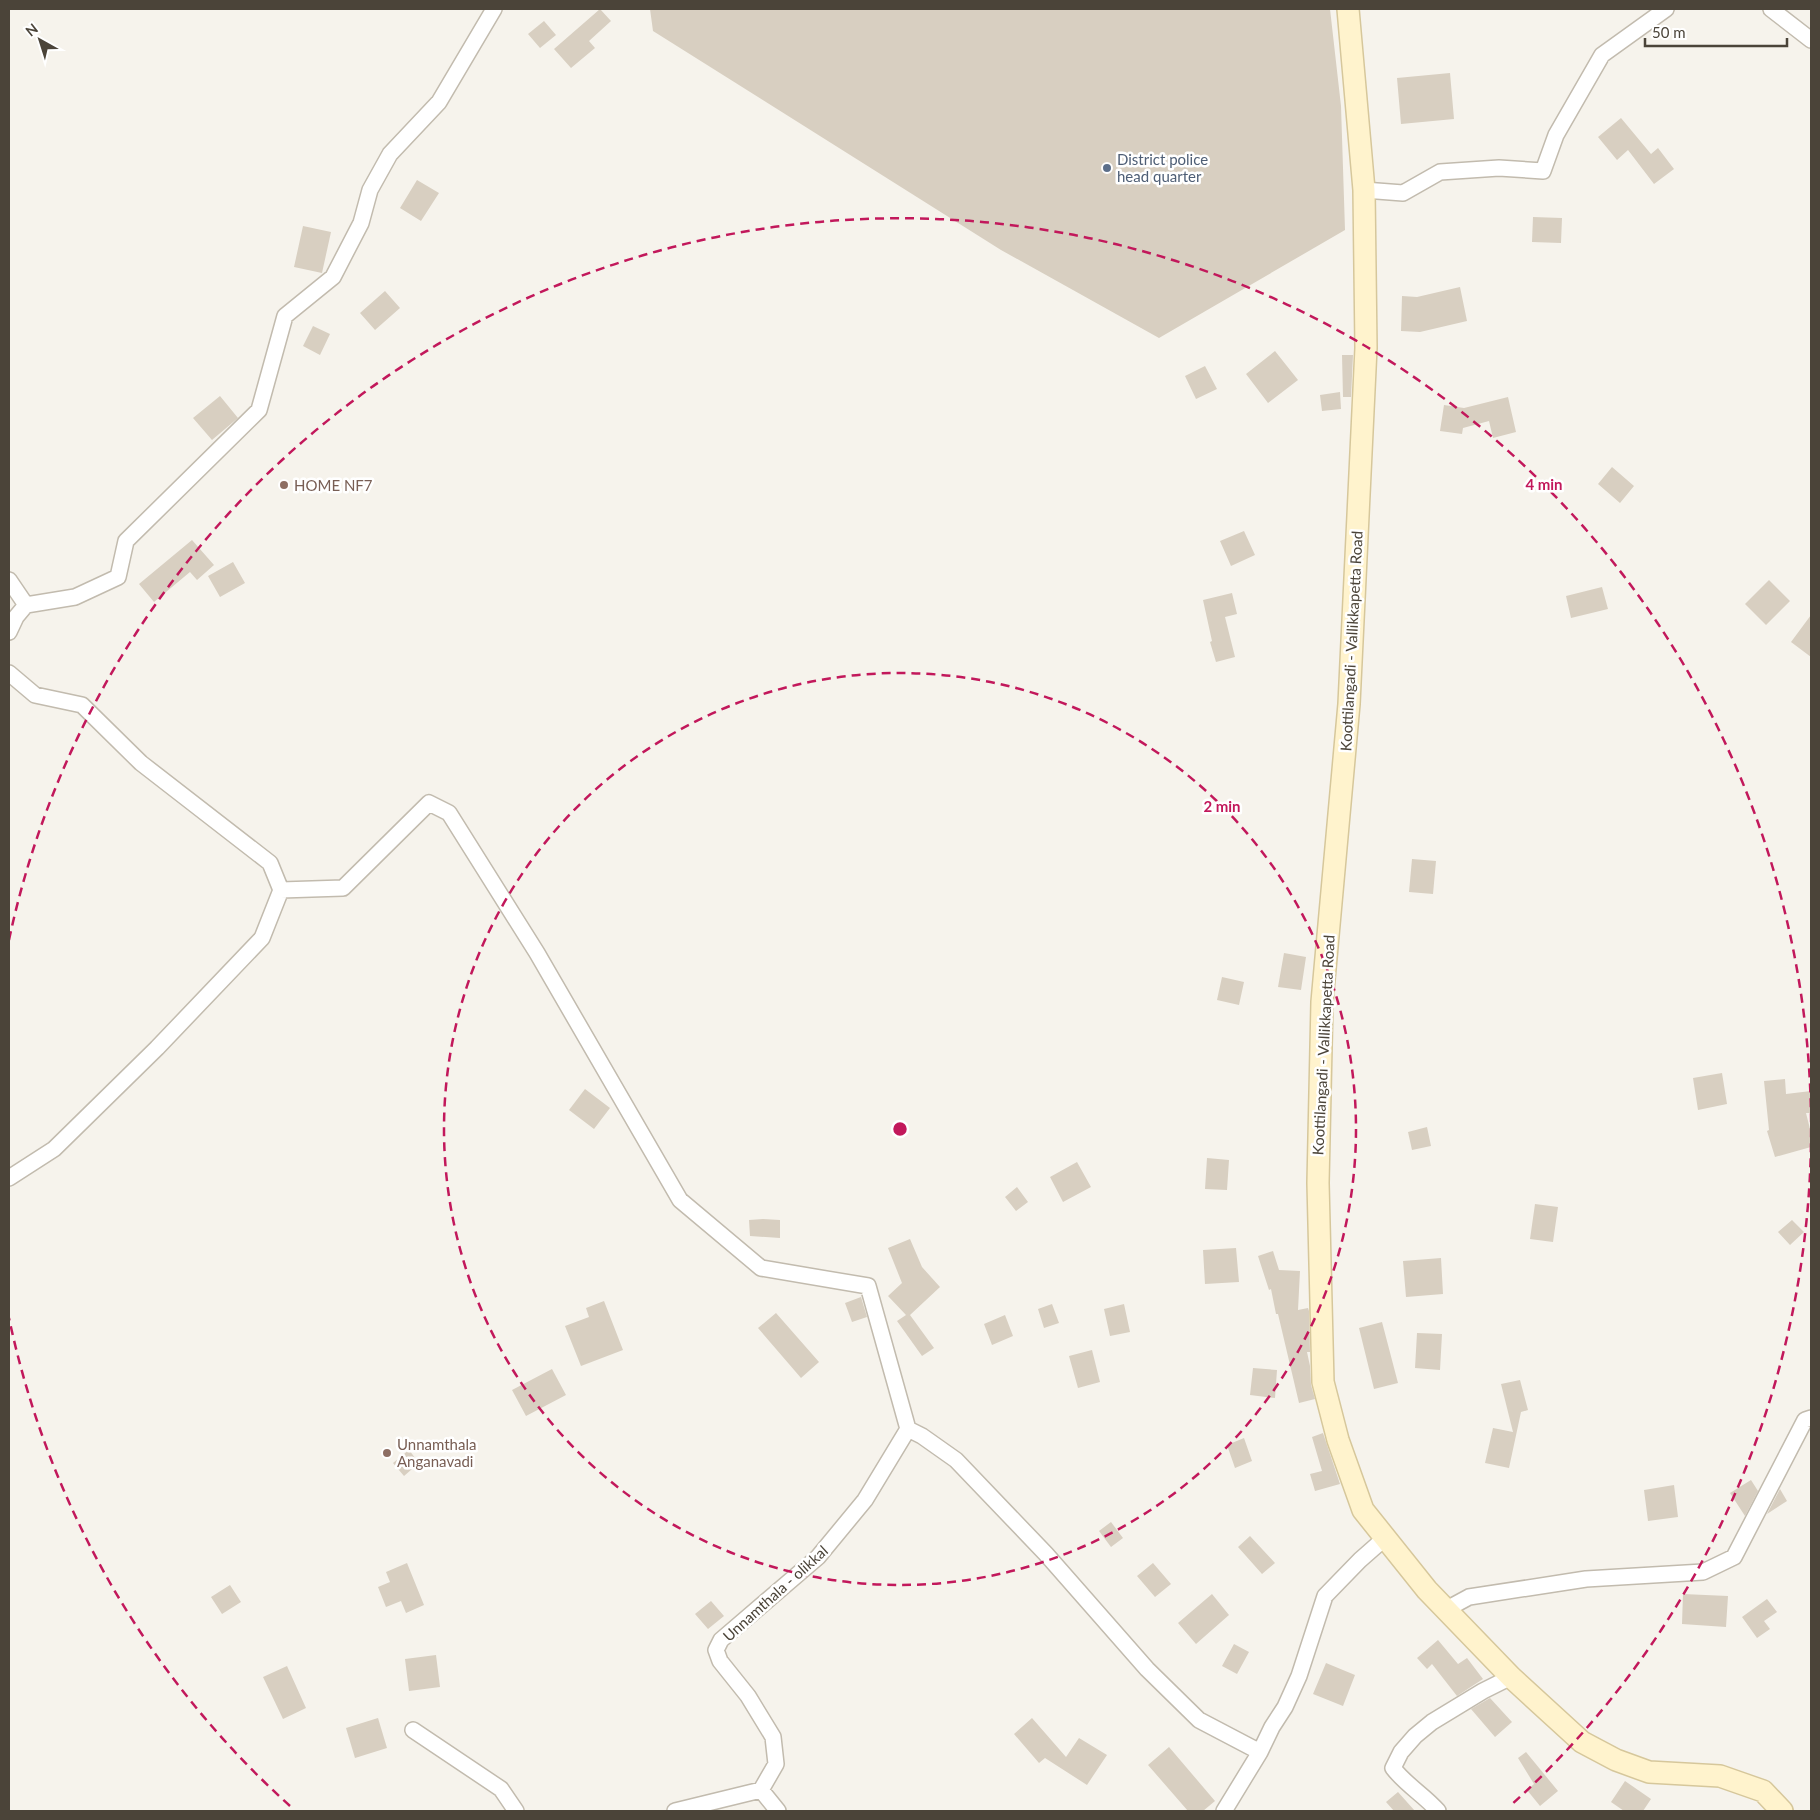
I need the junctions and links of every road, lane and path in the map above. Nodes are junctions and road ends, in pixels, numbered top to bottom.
1 (494, 9) edge
2 (1348, 9) edge
3 (1666, 9) edge
4 (1777, 11) edge
5 (1811, 40) edge
6 (1364, 190) junction
7 (9, 580) edge
8 (26, 605) junction
9 (9, 632) edge
10 (9, 673) edge
11 (281, 890) junction
12 (9, 1178) edge
13 (1811, 1418) edge
14 (908, 1429) junction
15 (1385, 1538) junction
16 (1445, 1610) junction
17 (1511, 1678) junction
18 (414, 1730) dead end
19 (1260, 1752) junction
20 (761, 1790) junction
21 (516, 1811) edge
22 (674, 1811) edge
23 (778, 1811) edge
24 (1224, 1811) edge
25 (1438, 1811) edge
26 (1782, 1811) edge

1 - 8 street
2 - 6 main road, Koottilangadi - Vallikkapetta Road
3 - 6 street
4 - 5 street
6 - 15 main road, Koottilangadi - Vallikkapetta Road
7 - 8 street
8 - 9 street
10 - 11 street
11 - 12 street
11 - 14 street
13 - 16 street
14 - 19 street
14 - 20 street, Unnamthala - olikkal
15 - 16 main road, Koottilangadi - Vallikkapetta Road
15 - 19 street
16 - 17 main road, Koottilangadi - Vallikkapetta Road
17 - 25 street
17 - 26 main road, Koottilangadi - Vallikkapetta Road
18 - 21 street
19 - 24 street
20 - 22 street
20 - 23 street

